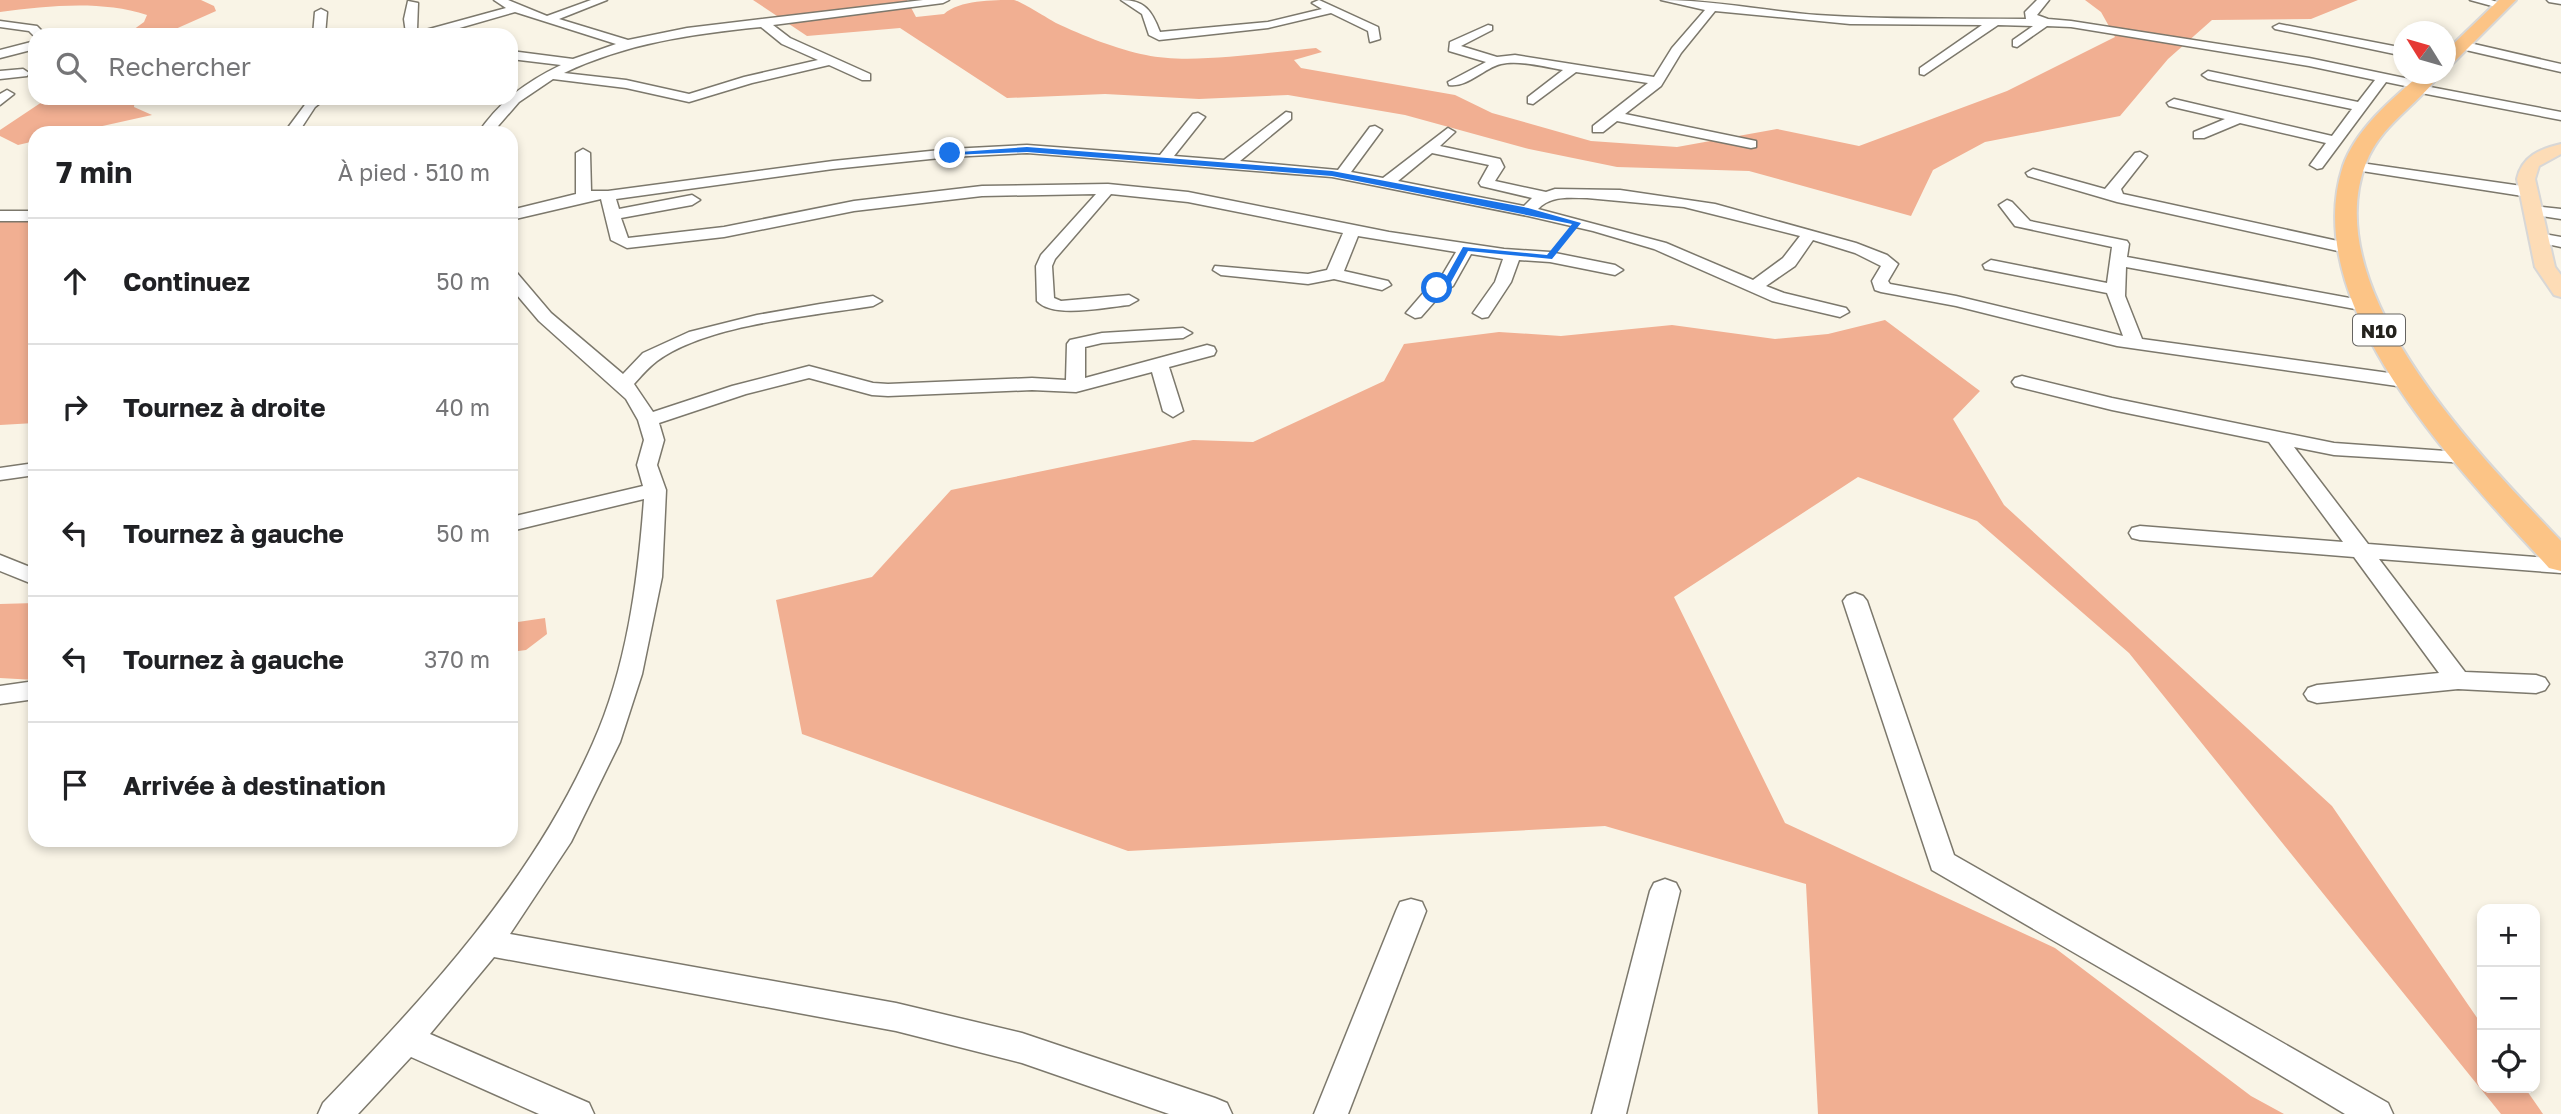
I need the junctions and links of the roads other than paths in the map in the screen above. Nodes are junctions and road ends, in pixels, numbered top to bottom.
1 (500, 0) edge
2 (601, 0) edge
3 (860, 0) edge
4 (943, 0) edge
5 (1127, 0) edge
6 (1312, 0) edge
7 (1667, 0) edge
8 (2043, 0) edge
9 (2476, 0) edge
10 (2553, 0) edge
11 (2561, 1) edge
12 (2506, 3) edge
13 (412, 4) dead end
14 (1712, 8) junction
15 (514, 9) junction
16 (874, 10) junction
17 (1331, 10) junction
18 (321, 12) dead end
19 (547, 20) junction
20 (1995, 22) junction
21 (2045, 22) junction
22 (763, 23) junction
23 (0, 24) edge
24 (2279, 27) dead end
25 (33, 28) edge
26 (320, 28) edge
27 (411, 28) edge
28 (449, 28) edge
29 (1488, 28) dead end
30 (1374, 39) dead end
31 (625, 43) junction
32 (2018, 43) dead end
33 (2461, 46) junction
34 (28, 48) edge
35 (2393, 50) edge
36 (2456, 51) edge
37 (0, 54) edge
38 (518, 56) edge
39 (830, 61) junction
40 (1497, 61) junction
41 (574, 63) junction
42 (1575, 67) junction
43 (2561, 68) edge
44 (1924, 71) dead end
45 (23, 73) dead end
46 (0, 75) edge
47 (551, 75) junction
48 (2208, 75) dead end
49 (866, 77) dead end
50 (2383, 78) junction
51 (2393, 79) edge
52 (1657, 81) junction
53 (1454, 82) dead end
54 (2420, 84) edge
55 (2430, 84) edge
56 (0, 95) edge
57 (518, 96) edge
58 (1533, 100) dead end
59 (0, 101) edge
60 (2174, 103) dead end
61 (309, 105) edge
62 (507, 105) edge
63 (2361, 107) junction
64 (1286, 116) dead end
65 (1615, 116) junction
66 (2561, 116) edge
67 (1198, 117) dead end
68 (2239, 118) junction
69 (296, 126) edge
70 (490, 126) edge
71 (1598, 129) dead end
72 (1375, 130) dead end
73 (1448, 132) dead end
74 (2199, 135) dead end
75 (2335, 141) junction
76 (1751, 144) dead end
77 (1429, 148) junction
78 (2561, 149) edge
79 (583, 153) dead end
80 (2140, 156) dead end
81 (1164, 159) junction
82 (1227, 165) junction
83 (2317, 165) dead end
84 (2354, 166) junction
85 (2033, 173) dead end
86 (1342, 175) junction
87 (1387, 183) junction
88 (790, 185) dead end
89 (1108, 189) junction
90 (584, 196) junction
91 (608, 196) junction
92 (1545, 196) junction
93 (2116, 197) junction
94 (2532, 201) junction
95 (2007, 205) dead end
96 (1528, 211) junction
97 (518, 213) edge
98 (2561, 214) edge
99 (612, 215) junction
100 (0, 216) edge
101 (28, 216) edge
102 (1577, 223) junction
103 (1353, 229) junction
104 (1810, 234) junction
105 (2539, 238) junction
106 (2561, 242) edge
107 (1466, 248) junction
108 (2347, 248) junction
109 (1511, 255) junction
110 (1549, 257) junction
111 (2120, 261) junction
112 (1992, 265) dead end
113 (1221, 270) dead end
114 (1615, 270) dead end
115 (1335, 274) junction
116 (518, 285) edge
117 (1382, 285) dead end
118 (1752, 288) junction
119 (2116, 290) junction
120 (2561, 292) edge
121 (1129, 300) dead end
122 (873, 301) dead end
123 (2366, 306) junction
124 (1840, 312) dead end
125 (1415, 313) dead end
126 (1482, 313) dead end
127 (1183, 333) dead end
128 (2135, 344) junction
129 (1208, 351) dead end
130 (1159, 365) junction
131 (2022, 382) dead end
132 (2411, 382) junction
133 (624, 384) junction
134 (1076, 386) junction
135 (1173, 411) dead end
136 (648, 421) junction
137 (2276, 437) junction
138 (2467, 457) junction
139 (28, 470) edge
140 (0, 474) edge
141 (656, 490) junction
142 (518, 522) edge
143 (2140, 533) dead end
144 (2359, 548) junction
145 (0, 562) edge
146 (2561, 563) edge
147 (28, 573) edge
148 (1856, 601) dead end
149 (2458, 680) junction
150 (2536, 684) dead end
151 (28, 691) edge
152 (2317, 694) dead end
153 (0, 695) edge
154 (1665, 891) dead end
155 (1411, 911) dead end
156 (487, 943) junction
157 (406, 1039) junction
158 (554, 1110) edge
159 (335, 1114) edge
160 (1215, 1114) edge
161 (1331, 1114) edge
162 (1609, 1114) edge
163 (2376, 1114) edge

1 - 15 street
2 - 19 street
3 - 16 street
4 - 16 street
5 - 17 street
6 - 17 street
7 - 14 street
8 - 21 street
9 - 12 street
10 - 11 street
12 - 33 highway
13 - 27 street
14 - 20 street
14 - 52 street
15 - 19 street
15 - 28 street
16 - 22 street
17 - 30 street
18 - 26 street
19 - 31 street
20 - 21 street
20 - 44 street
21 - 32 street
21 - 50 street
22 - 31 street
22 - 39 street
23 - 25 street
24 - 35 street
29 - 40 street
31 - 41 street
33 - 36 highway
33 - 43 street
34 - 37 street
38 - 41 street
39 - 47 street
39 - 49 street
40 - 42 street
40 - 53 street
41 - 47 street
42 - 52 street
42 - 58 street
45 - 46 street
47 - 57 street
48 - 63 street
50 - 51 street
50 - 63 street
52 - 65 street
54 - 84 highway, N10
55 - 66 street
56 - 59 street
60 - 68 street
61 - 69 street
62 - 70 street
63 - 75 street
64 - 82 street
65 - 71 street
65 - 76 street
67 - 81 street
68 - 74 street
68 - 75 street
72 - 86 street
73 - 77 street
75 - 83 street
77 - 87 street
77 - 92 street
78 - 94 main road
79 - 90 street
80 - 93 street
81 - 82 street
81 - 91 street
82 - 86 street
84 - 94 street
84 - 108 highway, N10
85 - 93 street
86 - 87 street
87 - 96 street
88 - 99 street
89 - 99 street
89 - 103 street
89 - 121 street
90 - 91 street
90 - 97 street
91 - 99 street
92 - 96 street
92 - 104 street
93 - 108 street
94 - 98 street
94 - 105 main road
95 - 111 street
96 - 102 street
100 - 101 street
102 - 110 street
102 - 118 street
103 - 107 street
103 - 115 street
104 - 118 street
104 - 128 street
105 - 106 street
105 - 120 main road
107 - 109 street
107 - 125 street
108 - 123 highway, N10
109 - 110 street
109 - 126 street
110 - 114 street
111 - 119 street
111 - 123 street
112 - 119 street
113 - 115 street
115 - 117 street
116 - 133 street
118 - 124 street
119 - 128 street
122 - 133 street
123 - 132 highway, N10
127 - 134 street
128 - 132 street
129 - 130 street
130 - 134 street
130 - 135 street
131 - 137 street
132 - 138 highway, N10
133 - 136 street
134 - 136 street
136 - 141 street
137 - 138 street
137 - 144 street
138 - 146 highway, N10
139 - 140 street
141 - 142 street
141 - 156 street
143 - 144 street
144 - 146 street
144 - 149 street
145 - 147 street
148 - 163 street
149 - 150 street
149 - 152 street
151 - 153 street
154 - 162 street
155 - 161 street
156 - 157 street
156 - 160 street
157 - 158 street
157 - 159 street

